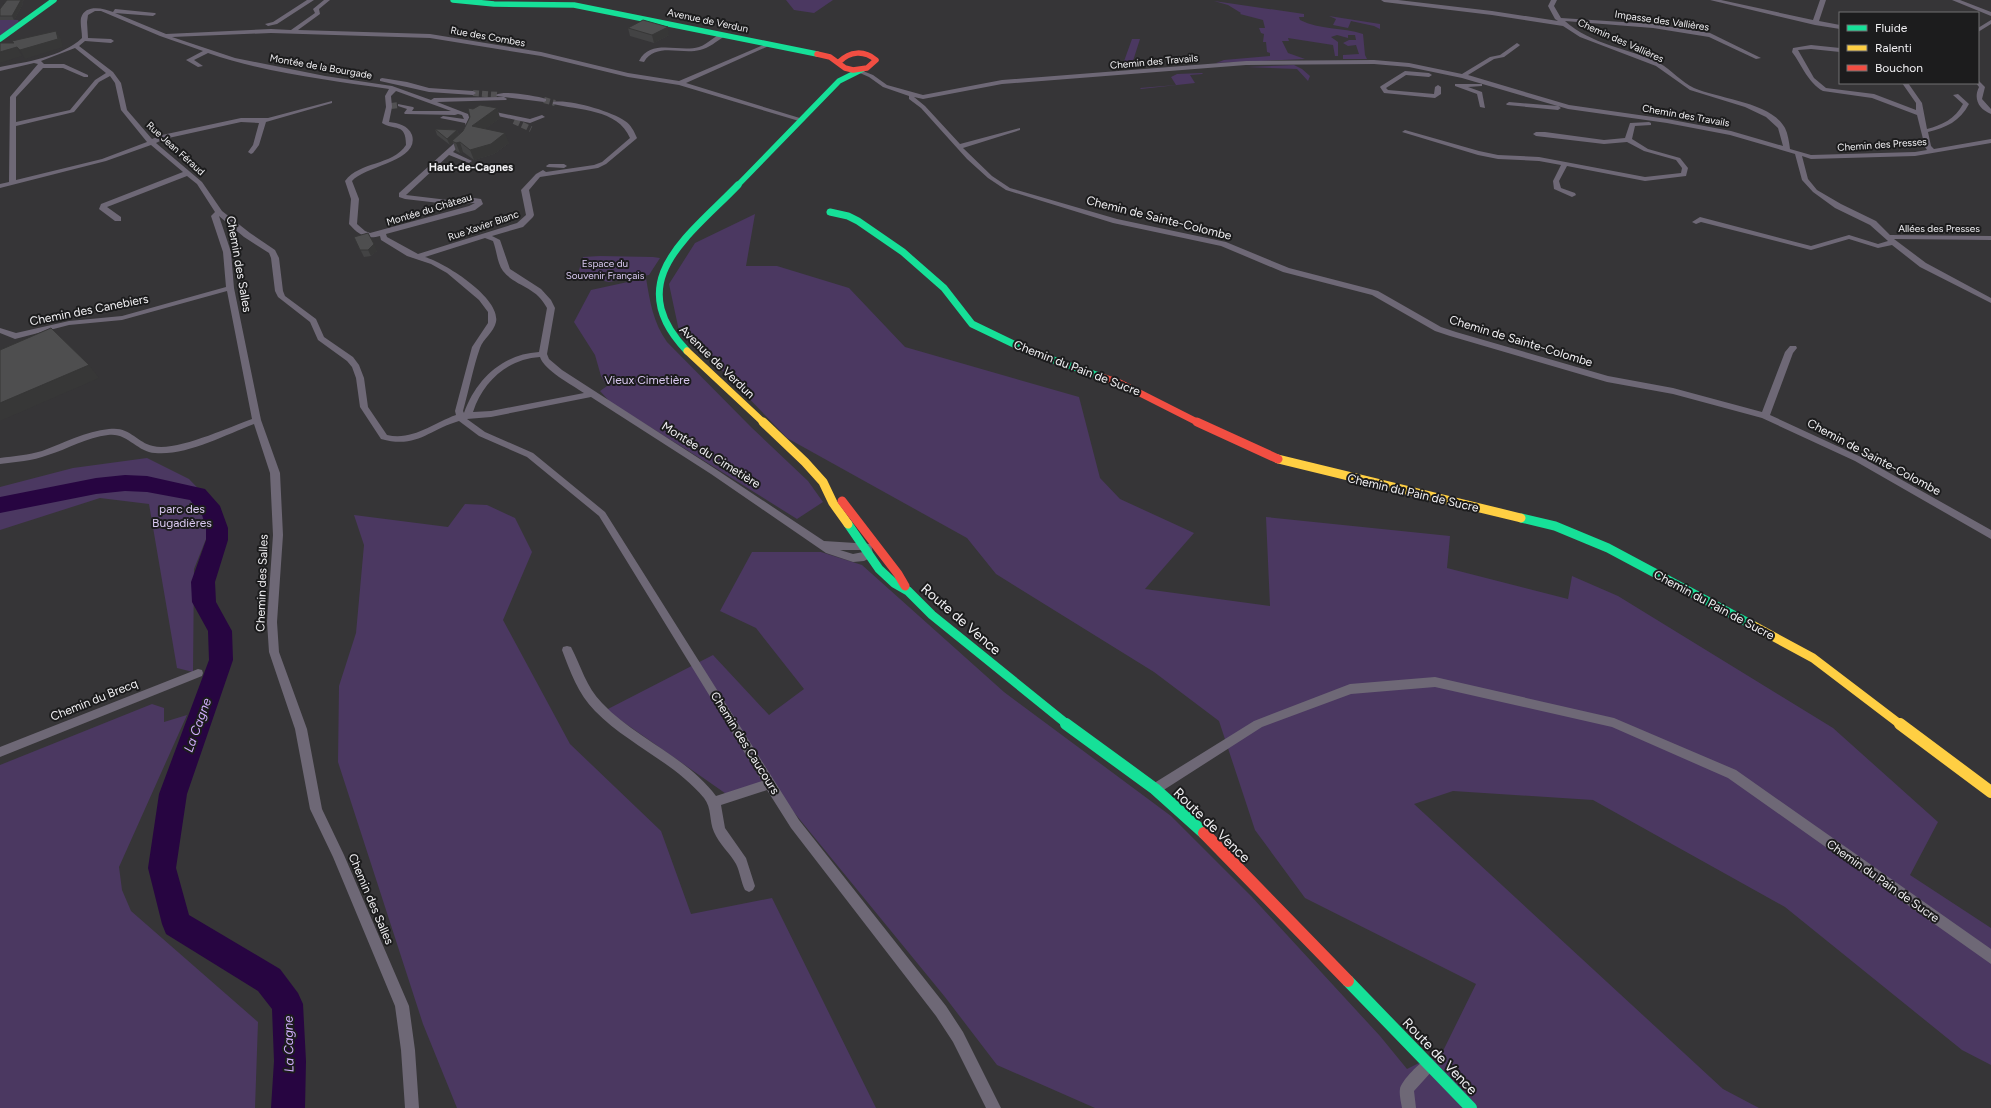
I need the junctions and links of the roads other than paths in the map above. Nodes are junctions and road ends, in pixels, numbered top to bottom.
1 (54, 0) edge
2 (311, 0) edge
3 (327, 0) edge
4 (453, 0) edge
5 (1384, 0) edge
6 (1554, 0) edge
7 (1713, 0) edge
8 (1823, 0) edge
9 (1955, 0) edge
10 (1401, 1) edge
11 (316, 9) junction
12 (297, 10) junction
13 (109, 11) junction
14 (153, 14) dead end
15 (1991, 14) edge
16 (1558, 19) junction
17 (1991, 22) edge
18 (1815, 23) junction
19 (268, 24) dead end
20 (1564, 24) junction
21 (1839, 28) edge
22 (1979, 29) edge
23 (292, 32) junction
24 (164, 35) junction
25 (723, 35) junction
26 (0, 39) edge
27 (84, 39) junction
28 (111, 41) dead end
29 (770, 44) junction
30 (1517, 45) dead end
31 (76, 46) junction
32 (1839, 50) edge
33 (208, 52) junction
34 (814, 53) junction
35 (847, 55) junction
36 (1758, 58) dead end
37 (34, 61) junction
38 (642, 61) dead end
39 (841, 64) junction
40 (41, 66) junction
41 (200, 66) dead end
42 (0, 69) edge
43 (862, 69) junction
44 (1444, 72) junction
45 (111, 73) junction
46 (86, 76) dead end
47 (871, 76) junction
48 (1462, 76) junction
49 (841, 80) junction
50 (344, 81) junction
51 (680, 83) junction
52 (878, 83) junction
53 (1489, 83) junction
54 (1979, 83) edge
55 (1906, 84) edge
56 (1438, 87) dead end
57 (392, 88) junction
58 (473, 93) tunnel mouth
59 (1956, 95) dead end
60 (912, 96) junction
61 (923, 96) junction
62 (428, 100) junction
63 (544, 100) tunnel mouth
64 (330, 102) dead end
65 (555, 103) tunnel mouth
66 (1509, 104) dead end
67 (400, 105) dead end
68 (923, 107) junction
69 (1483, 107) dead end
70 (1568, 107) junction
71 (1991, 112) edge
72 (465, 114) junction
73 (1920, 114) junction
74 (542, 117) dead end
75 (800, 120) junction
76 (263, 121) junction
77 (1667, 121) junction
78 (468, 122) junction
79 (407, 123) junction
80 (14, 124) junction
81 (1018, 129) dead end
82 (1925, 131) junction
83 (1405, 132) dead end
84 (1536, 134) dead end
85 (1628, 140) junction
86 (1991, 141) edge
87 (152, 142) junction
88 (958, 147) junction
89 (1787, 150) junction
90 (1932, 151) junction
91 (251, 152) dead end
92 (448, 154) junction
93 (1798, 154) junction
94 (469, 161) edge
95 (1565, 164) junction
96 (549, 166) dead end
97 (188, 173) junction
98 (538, 175) junction
99 (12, 183) junction
100 (0, 186) edge
101 (1572, 195) dead end
102 (219, 212) junction
103 (830, 212) dead end
104 (118, 219) dead end
105 (1696, 222) dead end
106 (383, 235) junction
107 (486, 236) junction
108 (1991, 238) edge
109 (1890, 240) junction
110 (438, 251) junction
111 (417, 256) junction
112 (434, 262) junction
113 (230, 288) junction
114 (1991, 301) edge
115 (0, 330) edge
116 (1793, 348) dead end
117 (543, 354) junction
118 (592, 394) junction
119 (464, 416) junction
120 (1765, 416) junction
121 (257, 420) junction
122 (0, 461) edge
123 (823, 482) junction
124 (861, 524) junction
125 (1991, 535) edge
126 (866, 549) junction
127 (896, 578) junction
128 (567, 650) dead end
129 (198, 673) dead end
130 (0, 752) edge
131 (770, 784) junction
132 (1155, 789) junction
133 (1991, 792) edge
134 (714, 802) junction
135 (749, 886) dead end
136 (1991, 957) edge
137 (1428, 1065) junction
138 (412, 1108) edge
139 (994, 1108) edge
140 (1409, 1108) edge
141 (1471, 1108) edge

1 - 26 main road
2 - 12 street
3 - 11 street
4 - 25 main road, Avenue de Verdun
5 - 10 street
6 - 16 street
7 - 18 street
8 - 18 street
9 - 15 street
10 - 20 street
11 - 12 street
11 - 23 street
12 - 19 street
13 - 14 street
13 - 24 street, Montée de la Bourgade
13 - 27 street
16 - 20 street, Chemin des Vallières
16 - 36 street, Impasse des Vallières
17 - 22 street
18 - 21 street
20 - 89 street, Chemin des Vallières
23 - 24 street, Rue des Combes
23 - 51 street, Rue des Combes
24 - 33 street, Montée de la Bourgade
25 - 29 main road, Avenue de Verdun
25 - 38 street
27 - 28 street
27 - 31 street
29 - 34 main road, Avenue de Verdun
29 - 51 street
30 - 48 street
31 - 37 street
31 - 45 street, Rue Jean Féraud
32 - 73 street
33 - 41 street
33 - 50 street, Montée de la Bourgade
34 - 35 main road, Avenue de Verdun
34 - 39 main road, Avenue de Verdun
35 - 39 main road
35 - 43 main road, Avenue de Verdun
37 - 40 street
37 - 42 street
39 - 43 main road
39 - 49 main road, Avenue de Verdun
40 - 46 street
40 - 80 street
43 - 47 street, Chemin des Travails
43 - 47 street
43 - 49 main road, Avenue de Verdun
44 - 48 street, Chemin des Travails
44 - 56 street, Chemin des Travails
44 - 61 street, Chemin des Travails
45 - 80 street
45 - 87 street, Rue Jean Féraud
47 - 52 street, Chemin des Travails
48 - 53 street, Chemin des Travails
49 - 52 street
49 - 75 main road, Avenue de Verdun
50 - 57 street, Montée de la Bourgade
50 - 58 street
51 - 75 street, Rue des Combes
52 - 60 street, Chemin des Travails
53 - 69 street, Chemin des Travails
53 - 70 street, Chemin des Travails
54 - 71 street
55 - 73 street
57 - 62 street, Montée de la Bourgade
57 - 79 street
59 - 82 street
60 - 61 street, Chemin des Travails
60 - 68 street, Chemin de Sainte-Colombe
61 - 68 street
62 - 63 street
62 - 72 street, Montée de la Bourgade
64 - 76 street
65 - 98 street
66 - 70 street, Chemin des Travails
67 - 72 street
68 - 88 street, Chemin de Sainte-Colombe
70 - 77 street, Chemin des Travails
72 - 74 street
72 - 78 street
73 - 82 street
75 - 123 main road, Avenue de Verdun
76 - 87 street
76 - 91 street
77 - 85 street
77 - 89 street, Chemin des Travails
78 - 79 street
78 - 92 street
79 - 106 street
80 - 99 street
81 - 88 street
82 - 90 street
83 - 95 street
84 - 85 street
85 - 95 street
86 - 90 street, Chemin des Presses
87 - 97 street, Rue Jean Féraud
87 - 99 street
88 - 120 street, Chemin de Sainte-Colombe
89 - 93 street, Chemin des Travails
90 - 93 street, Chemin des Presses
92 - 94 street
92 - 106 street, Montée du Château
93 - 109 street
95 - 101 street
96 - 98 street
97 - 102 street, Rue Jean Féraud
97 - 104 street
98 - 107 street, Rue Xavier Blanc
99 - 100 street
102 - 113 street, Chemin des Salles
102 - 119 street
103 - 133 main road, Chemin du Pain de Sucre
105 - 109 street, Allées des Presses
106 - 111 street
107 - 110 street, Rue Xavier Blanc
107 - 117 street
108 - 109 street, Allées des Presses
109 - 114 street
110 - 111 street, Rue Xavier Blanc
110 - 112 street, Rue Xavier Blanc
111 - 112 street
112 - 119 street
113 - 115 street, Chemin des Canebiers
113 - 121 street, Chemin des Salles
116 - 120 street
117 - 118 street, Montée du Cimetière
117 - 119 street
118 - 119 street
118 - 126 street, Montée du Cimetière
119 - 131 street, Chemin des Caucours
120 - 125 street, Chemin de Sainte-Colombe
121 - 122 street
121 - 138 street, Chemin des Salles
123 - 124 main road, Route de Vence
123 - 126 main road, Avenue de Verdun
124 - 126 street, Route de Vence
124 - 127 main road, Route de Vence
126 - 127 street, Route de Vence
127 - 132 main road, Route de Vence
128 - 134 street
129 - 130 street, Chemin du Brecq
131 - 134 street
131 - 139 street, Chemin des Caucours
132 - 136 street, Chemin du Pain de Sucre
132 - 137 main road, Route de Vence
134 - 135 street
137 - 140 street
137 - 141 main road, Route de Vence

